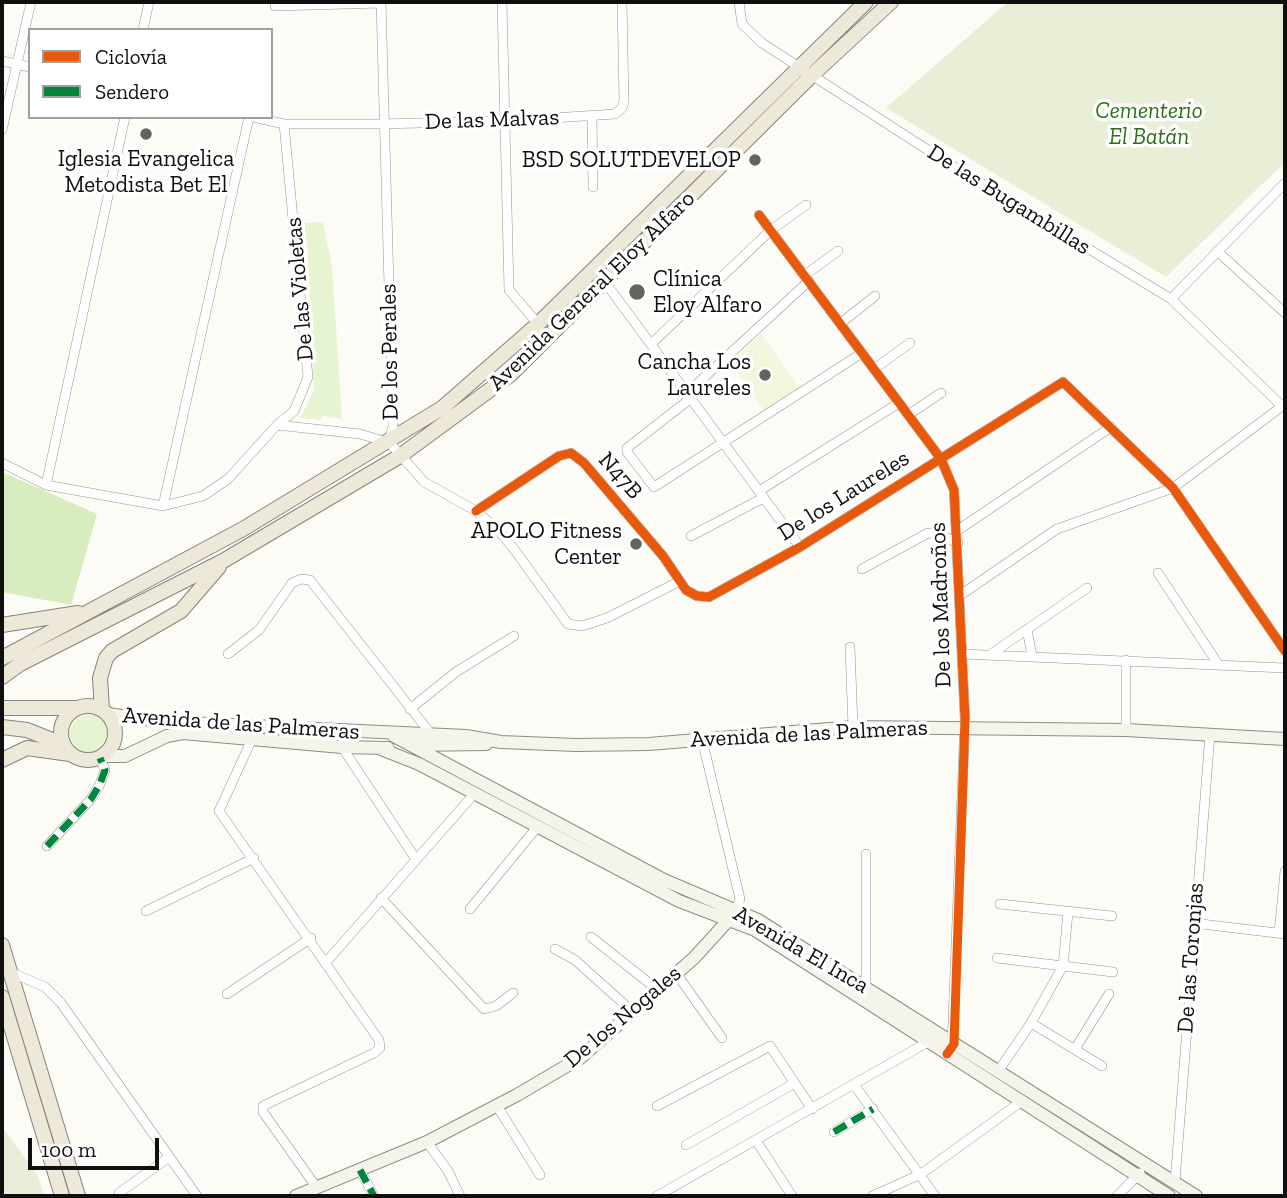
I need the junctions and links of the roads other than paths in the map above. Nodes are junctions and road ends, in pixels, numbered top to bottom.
1 (31, 2) edge
2 (149, 2) edge
3 (381, 2) edge
4 (502, 2) edge
5 (622, 2) edge
6 (739, 2) edge
7 (866, 2) edge
8 (891, 2) edge
9 (275, 6) dead end
10 (143, 28) edge
11 (2, 61) edge
12 (17, 64) junction
13 (28, 67) edge
14 (805, 72) junction
15 (592, 116) junction
16 (125, 119) edge
17 (251, 119) edge
18 (260, 119) edge
19 (506, 121) junction
20 (386, 123) junction
21 (284, 124) junction
22 (2, 130) edge
23 (1285, 183) edge
24 (593, 187) dead end
25 (806, 205) dead end
26 (759, 215) dead end
27 (771, 230) junction
28 (838, 251) dead end
29 (1217, 251) junction
30 (594, 269) junction
31 (807, 278) junction
32 (605, 282) junction
33 (875, 296) dead end
34 (1171, 299) junction
35 (1285, 313) edge
36 (841, 323) junction
37 (538, 324) junction
38 (910, 343) dead end
39 (651, 344) junction
40 (862, 353) junction
41 (874, 369) junction
42 (941, 393) dead end
43 (688, 397) junction
44 (899, 403) junction
45 (1283, 405) edge
46 (908, 415) junction
47 (277, 425) junction
48 (1111, 427) junction
49 (389, 442) junction
50 (722, 442) junction
51 (400, 456) junction
52 (941, 459) junction
53 (2, 463) edge
54 (46, 485) junction
55 (1173, 488) junction
56 (761, 494) junction
57 (163, 506) junction
58 (476, 511) junction
59 (958, 530) junction
60 (691, 536) dead end
61 (958, 543) junction
62 (800, 547) junction
63 (223, 561) junction
64 (862, 569) dead end
65 (1158, 573) dead end
66 (680, 581) junction
67 (1087, 588) dead end
68 (959, 596) junction
69 (93, 611) junction
70 (2, 625) edge
71 (1027, 629) junction
72 (514, 636) dead end
73 (850, 647) dead end
74 (1285, 651) edge
75 (229, 654) dead end
76 (962, 654) junction
77 (991, 654) junction
78 (1032, 656) junction
79 (2, 658) edge
80 (1126, 660) junction
81 (1218, 664) junction
82 (1285, 668) edge
83 (2, 677) edge
84 (2, 708) edge
85 (76, 708) junction
86 (412, 711) junction
87 (104, 712) junction
88 (964, 726) junction
89 (2, 727) edge
90 (853, 727) junction
91 (1126, 730) junction
92 (390, 734) joint
93 (430, 734) junction
94 (1210, 734) junction
95 (1285, 738) edge
96 (252, 739) junction
97 (409, 739) junction
98 (702, 739) junction
99 (501, 742) junction
100 (466, 746) junction
101 (342, 747) junction
102 (66, 749) junction
103 (381, 749) junction
104 (102, 757) junction
105 (2, 760) edge
106 (462, 774) junction
107 (475, 793) junction
108 (538, 826) junction
109 (47, 846) dead end
110 (866, 854) dead end
111 (254, 858) junction
112 (415, 858) junction
113 (1285, 870) edge
114 (381, 898) junction
115 (1000, 904) dead end
116 (470, 909) dead end
117 (146, 911) dead end
118 (1068, 912) junction
119 (733, 915) junction
120 (1112, 916) dead end
121 (1193, 922) junction
122 (1282, 933) edge
123 (311, 937) junction
124 (591, 937) dead end
125 (2, 945) edge
126 (555, 949) dead end
127 (997, 958) dead end
128 (327, 961) junction
129 (1063, 966) junction
130 (10, 972) junction
131 (1113, 972) dead end
132 (676, 973) junction
133 (866, 987) junction
134 (658, 989) junction
135 (513, 993) dead end
136 (227, 994) dead end
137 (1109, 994) dead end
138 (2, 997) edge
139 (633, 1012) junction
140 (1031, 1023) junction
141 (722, 1038) dead end
142 (928, 1042) junction
143 (951, 1049) junction
144 (1074, 1049) junction
145 (1102, 1066) dead end
146 (999, 1070) junction
147 (795, 1083) junction
148 (855, 1086) junction
149 (1022, 1101) junction
150 (498, 1106) junction
151 (657, 1107) dead end
152 (812, 1109) junction
153 (873, 1109) junction
154 (834, 1132) dead end
155 (427, 1142) junction
156 (757, 1142) junction
157 (685, 1144) dead end
158 (168, 1158) junction
159 (1147, 1164) junction
160 (360, 1170) junction
161 (921, 1174) junction
162 (540, 1175) dead end
163 (1138, 1176) junction
164 (1175, 1182) junction
165 (317, 1188) junction
166 (119, 1193) dead end
167 (62, 1196) edge
168 (78, 1196) edge
169 (197, 1196) edge
170 (296, 1196) edge
171 (374, 1196) edge
172 (460, 1196) edge
173 (656, 1196) edge
174 (792, 1196) edge
175 (872, 1196) edge
176 (935, 1196) edge
177 (1117, 1196) edge
178 (1169, 1196) edge
179 (1196, 1196) edge

1 - 12 street
2 - 10 street
3 - 9 street
3 - 20 street, De los Perales
4 - 19 street
5 - 15 street, De las Malvas
6 - 14 street, De las Bugambillas
7 - 14 main road, Avenida General Eloy Alfaro
8 - 14 main road, Avenida General Eloy Alfaro
11 - 12 street
12 - 13 street
12 - 22 street
14 - 30 main road, Avenida General Eloy Alfaro
14 - 32 main road, Avenida General Eloy Alfaro
14 - 34 street, De las Bugambillas
15 - 19 street, De las Malvas
15 - 24 street
16 - 54 street
17 - 57 street
18 - 21 street, De las Malvas
19 - 20 street, De las Malvas
19 - 37 street
20 - 21 street, De las Malvas
20 - 49 street, De los Perales
21 - 47 street, De las Violetas
23 - 29 street
25 - 27 street
26 - 27 street, De los Madroños
27 - 31 street, De los Madroños
27 - 39 street
28 - 31 street
29 - 34 street
29 - 35 street
30 - 32 street
30 - 37 main road, Avenida General Eloy Alfaro
31 - 36 street, De los Madroños
31 - 43 street
32 - 39 street
32 - 51 main road, Avenida General Eloy Alfaro
33 - 36 street
34 - 45 street, De las Bugambillas
36 - 40 street, De los Madroños
37 - 49 main road, Avenida General Eloy Alfaro
38 - 41 street
39 - 43 street
40 - 41 street, De los Madroños
40 - 50 street
41 - 44 street, De los Madroños
42 - 46 street
43 - 50 street
43 - 50 street
44 - 46 street, De los Madroños
44 - 56 street
45 - 55 street
46 - 52 street, De los Madroños
47 - 49 street
47 - 57 street, De las Violetas
48 - 52 street, De los Laureles
48 - 55 street
48 - 59 street
49 - 51 street, De los Perales
49 - 69 main road, Avenida General Eloy Alfaro
50 - 56 street
51 - 58 street, De los Perales
51 - 63 main road, Avenida General Eloy Alfaro
52 - 59 street, De los Madroños
52 - 62 street, De los Laureles
53 - 54 street, De las Violetas
54 - 57 street, De las Violetas
55 - 68 street
55 - 74 street
56 - 60 street
56 - 62 street
58 - 66 street, De los Perales
58 - 66 street, N47B
59 - 61 street, De los Madroños
61 - 64 street
61 - 68 street, De los Madroños
62 - 66 street, De los Laureles
63 - 83 main road, Avenida General Eloy Alfaro
63 - 87 main road
65 - 81 street
67 - 71 street
68 - 76 street, De los Madroños
69 - 70 main road
69 - 79 main road, Avenida General Eloy Alfaro
71 - 77 street
71 - 78 street
72 - 86 street
73 - 90 street
75 - 86 street
76 - 77 street
76 - 88 street, De los Madroños
77 - 78 street
78 - 80 street
80 - 81 street
80 - 91 street
81 - 82 street
84 - 85 main road, Avenida de las Palmeras
85 - 87 main road, Avenida de las Palmeras
85 - 102 main road
86 - 93 street
86 - 97 street
87 - 92 main road, Avenida de las Palmeras
87 - 104 main road, Avenida de las Palmeras
88 - 90 main road, Avenida de las Palmeras
88 - 91 main road, Avenida de las Palmeras
88 - 143 street, De los Madroños
89 - 102 main road, Avenida de las Palmeras
90 - 98 main road, Avenida de las Palmeras
91 - 94 main road, Avenida de las Palmeras
92 - 97 main road, Avenida El Inca
93 - 97 main road, Avenida de las Palmeras
93 - 99 main road, Avenida de las Palmeras
94 - 95 main road, Avenida de las Palmeras
94 - 121 street, De las Toronjas
96 - 101 main road, Avenida de las Palmeras
96 - 104 main road, Avenida de las Palmeras
96 - 111 street
97 - 100 main road, Avenida de las Palmeras
97 - 103 main road, Avenida de las Palmeras
97 - 106 main road, Avenida El Inca
98 - 99 main road, Avenida de las Palmeras
98 - 119 street
99 - 100 main road, Avenida de las Palmeras
100 - 106 main road
101 - 103 main road, Avenida de las Palmeras
101 - 112 street
102 - 104 main road, Avenida de las Palmeras
102 - 105 main road
103 - 107 main road, Avenida El Inca
104 - 109 street
106 - 119 main road, Avenida El Inca
107 - 108 main road, Avenida El Inca
107 - 112 street
108 - 116 street
108 - 119 main road, Avenida El Inca
110 - 133 street
111 - 117 street
111 - 123 street
112 - 114 street
113 - 122 street
114 - 128 street
114 - 135 street
115 - 118 street
118 - 120 street
118 - 129 street
119 - 132 main road, De los Nogales
119 - 133 main road, Avenida El Inca
119 - 142 main road, Avenida El Inca
121 - 122 street
121 - 164 street, De las Toronjas
123 - 128 street
123 - 136 street
124 - 134 street
125 - 130 main road
126 - 139 street
127 - 129 street
128 - 165 street
129 - 131 street
129 - 140 street
130 - 158 street
130 - 168 main road
132 - 134 main road, De los Nogales
132 - 141 street
133 - 143 main road, Avenida El Inca
134 - 139 main road, De los Nogales
137 - 144 street
138 - 167 main road
139 - 150 main road, De los Nogales
140 - 144 street
140 - 146 street
142 - 143 main road, Avenida El Inca
142 - 148 street
143 - 146 main road, Avenida El Inca
143 - 149 main road, Avenida El Inca
144 - 145 street
146 - 159 main road, Avenida El Inca
147 - 151 street
147 - 152 street
147 - 157 street
148 - 152 street
148 - 153 street
149 - 161 street
149 - 163 main road, Avenida El Inca
150 - 155 main road, De los Nogales
150 - 162 street
152 - 156 street
153 - 154 street
153 - 161 street
155 - 160 main road, De los Nogales
155 - 172 street
156 - 173 street
156 - 174 street
158 - 166 street
158 - 169 street
159 - 163 street
159 - 164 main road, Avenida El Inca
160 - 165 main road, De los Nogales
160 - 171 street
161 - 175 street
161 - 176 street
163 - 177 street
163 - 178 main road, Avenida El Inca
164 - 179 main road, Avenida El Inca
165 - 170 main road, De los Nogales

